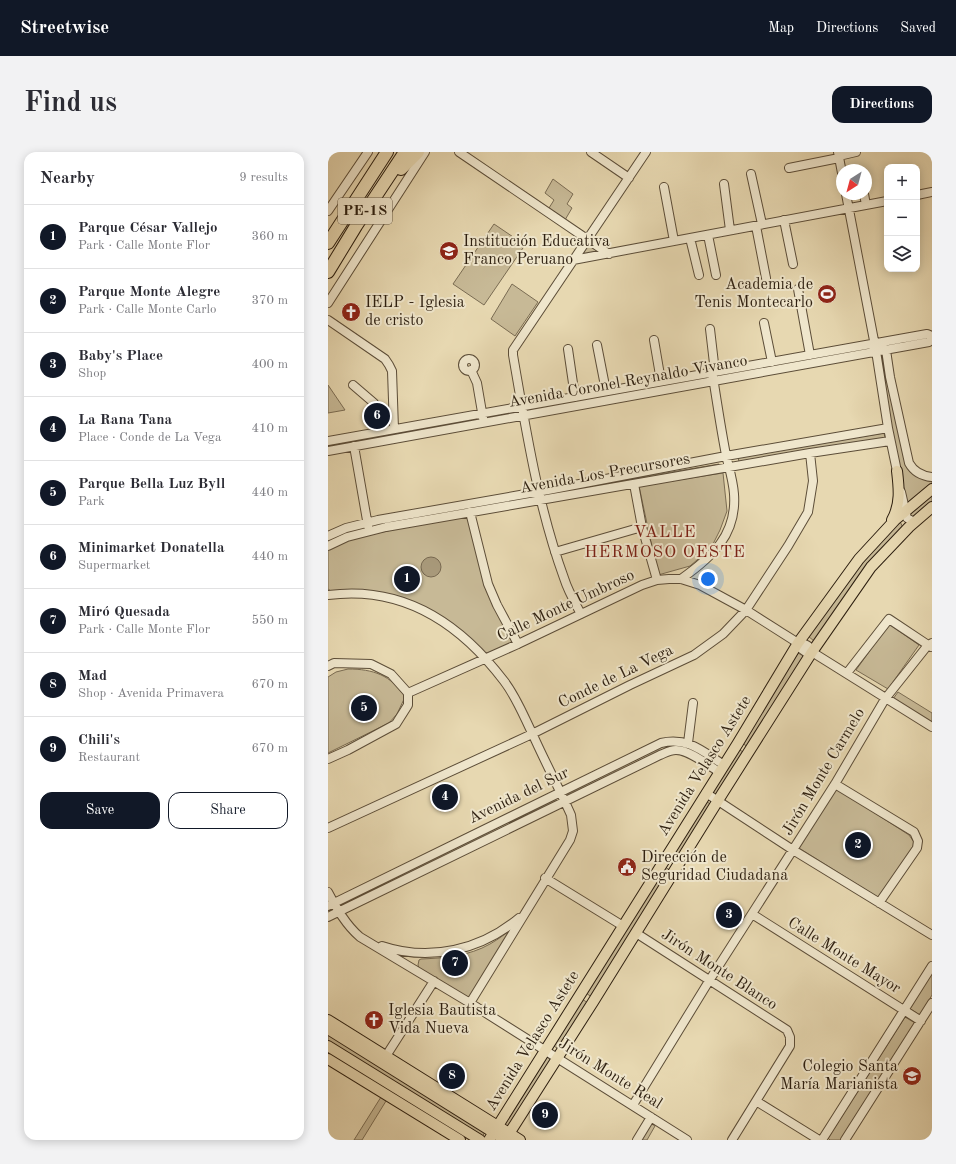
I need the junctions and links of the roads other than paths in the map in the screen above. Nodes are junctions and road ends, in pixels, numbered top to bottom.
1 (368, 152) edge
2 (387, 152) edge
3 (405, 152) edge
4 (418, 152) edge
5 (425, 152) edge
6 (459, 152) edge
7 (591, 152) edge
8 (645, 152) edge
9 (856, 152) edge
10 (838, 155) edge
11 (789, 168) dead end
12 (751, 174) dead end
13 (629, 178) junction
14 (724, 184) dead end
15 (664, 187) dead end
16 (932, 192) edge
17 (920, 194) edge
18 (847, 200) edge
19 (865, 200) edge
20 (884, 202) edge
21 (866, 205) junction
22 (849, 208) junction
23 (366, 209) junction
24 (328, 211) edge
25 (342, 219) junction
26 (784, 220) junction
27 (759, 225) junction
28 (328, 229) edge
29 (730, 230) junction
30 (708, 235) junction
31 (690, 238) junction
32 (588, 240) junction
33 (674, 241) junction
34 (328, 243) edge
35 (609, 254) junction
36 (573, 260) junction
37 (793, 264) dead end
38 (328, 272) edge
39 (699, 275) dead end
40 (716, 275) dead end
41 (766, 278) dead end
42 (798, 289) dead end
43 (328, 303) edge
44 (328, 320) edge
45 (764, 323) dead end
46 (710, 329) dead end
47 (932, 336) edge
48 (932, 339) edge
49 (654, 340) dead end
50 (598, 345) dead end
51 (876, 347) junction
52 (568, 350) dead end
53 (886, 350) junction
54 (810, 355) junction
55 (772, 362) junction
56 (471, 370) dead end
57 (714, 375) junction
58 (661, 381) junction
59 (353, 385) dead end
60 (619, 389) junction
61 (606, 391) junction
62 (575, 397) junction
63 (620, 398) junction
64 (522, 406) junction
65 (482, 413) junction
66 (523, 415) junction
67 (484, 422) junction
68 (888, 428) junction
69 (394, 429) junction
70 (381, 431) junction
71 (328, 441) edge
72 (890, 441) junction
73 (354, 446) junction
74 (328, 451) edge
75 (810, 453) junction
76 (726, 456) junction
77 (729, 467) junction
78 (897, 471) junction
79 (932, 477) edge
80 (634, 484) junction
81 (932, 489) edge
82 (539, 496) junction
83 (932, 507) edge
84 (905, 510) junction
85 (470, 512) junction
86 (914, 522) junction
87 (368, 526) junction
88 (642, 527) junction
89 (887, 528) junction
90 (328, 536) edge
91 (328, 546) edge
92 (555, 552) junction
93 (689, 573) junction
94 (681, 579) junction
95 (657, 580) junction
96 (692, 582) junction
97 (329, 594) edge
98 (746, 610) junction
99 (580, 614) junction
100 (798, 643) junction
101 (518, 644) junction
102 (931, 645) edge
103 (812, 652) junction
104 (485, 659) junction
105 (328, 666) edge
106 (847, 674) junction
107 (408, 693) junction
108 (886, 699) junction
109 (693, 703) dead end
110 (932, 728) edge
111 (532, 734) junction
112 (688, 743) junction
113 (738, 743) junction
114 (749, 751) junction
115 (328, 759) edge
116 (722, 768) junction
117 (835, 784) junction
118 (560, 792) junction
119 (706, 793) junction
120 (718, 800) junction
121 (565, 801) junction
122 (328, 828) edge
123 (793, 850) junction
124 (429, 856) junction
125 (663, 861) junction
126 (433, 865) junction
127 (675, 869) junction
128 (545, 878) junction
129 (328, 892) edge
130 (879, 903) junction
131 (331, 904) edge
132 (338, 910) junction
133 (752, 914) junction
134 (522, 915) junction
135 (328, 917) edge
136 (623, 926) junction
137 (636, 933) junction
138 (932, 935) edge
139 (369, 942) junction
140 (422, 954) junction
141 (932, 966) edge
142 (418, 971) junction
143 (434, 981) junction
144 (709, 981) junction
145 (580, 994) junction
146 (593, 1002) junction
147 (470, 1003) junction
148 (932, 1003) edge
149 (904, 1010) junction
150 (328, 1020) edge
151 (921, 1021) junction
152 (328, 1029) edge
153 (328, 1046) edge
154 (546, 1050) junction
155 (386, 1056) junction
156 (558, 1058) junction
157 (330, 1060) edge
158 (357, 1064) junction
159 (756, 1101) junction
160 (633, 1105) junction
161 (651, 1117) junction
162 (494, 1133) edge
163 (506, 1138) edge
164 (460, 1140) edge
165 (480, 1140) edge
166 (520, 1140) edge
167 (637, 1140) edge
168 (687, 1140) edge
169 (732, 1140) edge
170 (818, 1140) edge
171 (822, 1140) edge
172 (845, 1140) edge

1 - 24 street
2 - 25 highway, PE-1S
3 - 23 highway, PE-1S
4 - 23 highway
5 - 43 street
6 - 32 street
7 - 13 street
8 - 13 street
9 - 10 street
10 - 11 street
12 - 27 street
13 - 32 street
14 - 29 street
15 - 33 street
16 - 17 street
18 - 22 street
19 - 21 street
20 - 21 street
21 - 22 street
22 - 26 street
22 - 51 street
23 - 38 highway, PE-1S
25 - 28 highway
25 - 34 highway, PE-1S
26 - 27 street
26 - 37 street
27 - 29 street
27 - 41 street
29 - 30 street
30 - 31 street
30 - 40 street
31 - 33 street
31 - 39 street
32 - 35 street
32 - 36 street
33 - 35 street
35 - 36 street
36 - 64 street
42 - 54 street
44 - 69 street
45 - 55 street
46 - 57 street
47 - 51 street, Avenida Coronel Reynaldo Vivanco
48 - 53 street
49 - 58 street
50 - 61 street
51 - 53 street
51 - 54 street, Avenida Coronel Reynaldo Vivanco
51 - 57 street, Avenida Coronel Reynaldo Vivanco
51 - 68 street
52 - 62 street
53 - 79 street
54 - 55 street, Avenida Coronel Reynaldo Vivanco
55 - 57 street, Avenida Coronel Reynaldo Vivanco
56 - 65 street
57 - 58 street, Avenida Coronel Reynaldo Vivanco
57 - 63 street, Avenida Coronel Reynaldo Vivanco
57 - 76 street
58 - 60 street, Avenida Coronel Reynaldo Vivanco
59 - 70 street
60 - 61 street, Avenida Coronel Reynaldo Vivanco
60 - 63 street
61 - 62 street, Avenida Coronel Reynaldo Vivanco
62 - 64 street, Avenida Coronel Reynaldo Vivanco
63 - 66 street, Avenida Coronel Reynaldo Vivanco
64 - 65 street, Avenida Coronel Reynaldo Vivanco
64 - 66 street
65 - 67 street
65 - 69 street, Avenida Coronel Reynaldo Vivanco
66 - 67 street, Avenida Coronel Reynaldo Vivanco
66 - 82 street
67 - 73 street, Avenida Coronel Reynaldo Vivanco
68 - 72 street
68 - 76 street, Avenida Los Precursores
69 - 70 street, Avenida Coronel Reynaldo Vivanco
70 - 71 street, Avenida Coronel Reynaldo Vivanco
72 - 75 street, Avenida Los Precursores
72 - 78 street
73 - 74 street, Avenida Coronel Reynaldo Vivanco
73 - 87 street
75 - 77 street, Avenida Los Precursores
75 - 98 street, Conde de La Vega
76 - 77 street
76 - 82 street, Avenida Los Precursores
77 - 80 street, Avenida Los Precursores
77 - 93 street
78 - 84 street
78 - 89 main road
80 - 82 street, Avenida Los Precursores
80 - 88 street
81 - 84 main road, Avenida Velasco Astete
82 - 85 street, Avenida Los Precursores
82 - 87 street, Avenida Los Precursores
82 - 92 street
83 - 86 main road, Avenida Velasco Astete
84 - 86 street
84 - 89 main road, Avenida Velasco Astete
85 - 87 street, Avenida Los Precursores
85 - 101 street
86 - 103 main road, Avenida Velasco Astete
87 - 90 street, Avenida Los Precursores
87 - 91 street, Avenida Los Precursores
88 - 92 street
88 - 95 street
89 - 100 main road, Avenida Velasco Astete
92 - 99 street
93 - 94 street
93 - 96 street
94 - 95 street, Calle Monte Umbroso
94 - 96 street, Calle Monte Umbroso
95 - 99 street, Calle Monte Umbroso
96 - 98 street, Calle Monte Umbroso
97 - 104 street
98 - 100 street, Calle Monte Umbroso
98 - 111 street, Conde de La Vega
99 - 101 street, Calle Monte Umbroso
100 - 103 street, Calle Monte Umbroso
100 - 113 main road, Avenida Velasco Astete
101 - 104 street, Calle Monte Umbroso
102 - 106 street
102 - 108 street, Jirón Monte Carmelo
103 - 106 street, Calle Monte Umbroso
103 - 114 main road, Avenida Velasco Astete
104 - 107 street, Calle Monte Umbroso
104 - 111 street
105 - 107 street
106 - 108 street, Calle Monte Umbroso
107 - 115 street
108 - 110 street, Calle Monte Umbroso
108 - 117 street, Jirón Monte Carmelo
109 - 112 street
111 - 118 street
111 - 122 street, Conde de La Vega
112 - 116 street, Avenida del Sur
112 - 118 street, Avenida del Sur
113 - 114 main road
113 - 116 main road, Avenida Velasco Astete
114 - 120 main road, Avenida Velasco Astete
116 - 119 main road, Avenida Velasco Astete
116 - 121 street, Avenida del Sur
117 - 123 street, Jirón Monte Carmelo
117 - 130 street
118 - 121 street
118 - 124 street, Avenida del Sur
119 - 120 street
119 - 125 main road, Avenida Velasco Astete
120 - 123 street
120 - 127 main road, Avenida Velasco Astete
121 - 126 street, Avenida del Sur
121 - 128 street
123 - 130 street
123 - 133 street, Jirón Monte Carmelo
124 - 126 street
124 - 131 street, Avenida del Sur
125 - 127 main road
125 - 136 main road, Avenida Velasco Astete
126 - 132 street, Avenida del Sur
127 - 137 main road, Avenida Velasco Astete
128 - 134 street
128 - 136 street
129 - 131 street, Jirón Monte Real
130 - 138 street
131 - 132 street, Jirón Monte Real
132 - 135 street, Avenida del Sur
132 - 139 street, Jirón Monte Real
133 - 144 street, Jirón Monte Carmelo
133 - 149 street, Calle Monte Mayor
134 - 140 street
134 - 147 street
136 - 145 main road, Avenida Velasco Astete
137 - 144 street, Jirón Monte Blanco
137 - 146 main road, Avenida Velasco Astete
139 - 140 street
139 - 142 street, Jirón Monte Real
140 - 142 street
141 - 149 street
142 - 143 street, Jirón Monte Real
143 - 147 street, Jirón Monte Real
143 - 155 street
144 - 159 street, Jirón Monte Blanco
144 - 160 street, Jirón Monte Carmelo
145 - 146 main road
145 - 154 main road, Avenida Velasco Astete
146 - 156 main road, Avenida Velasco Astete
147 - 154 street, Jirón Monte Real
148 - 151 street
149 - 151 street, Calle Monte Mayor
149 - 171 street
150 - 155 main road
151 - 172 street
152 - 162 main road
153 - 158 main road
154 - 156 street, Jirón Monte Real
154 - 162 main road, Avenida Velasco Astete
155 - 162 main road
156 - 160 street, Jirón Monte Real
156 - 163 main road, Avenida Velasco Astete
157 - 158 main road
157 - 164 main road
158 - 165 main road
159 - 169 street
159 - 170 street
160 - 161 street, Jirón Monte Real
161 - 167 street
161 - 168 street, Jirón Monte Real
162 - 163 main road
163 - 166 main road

